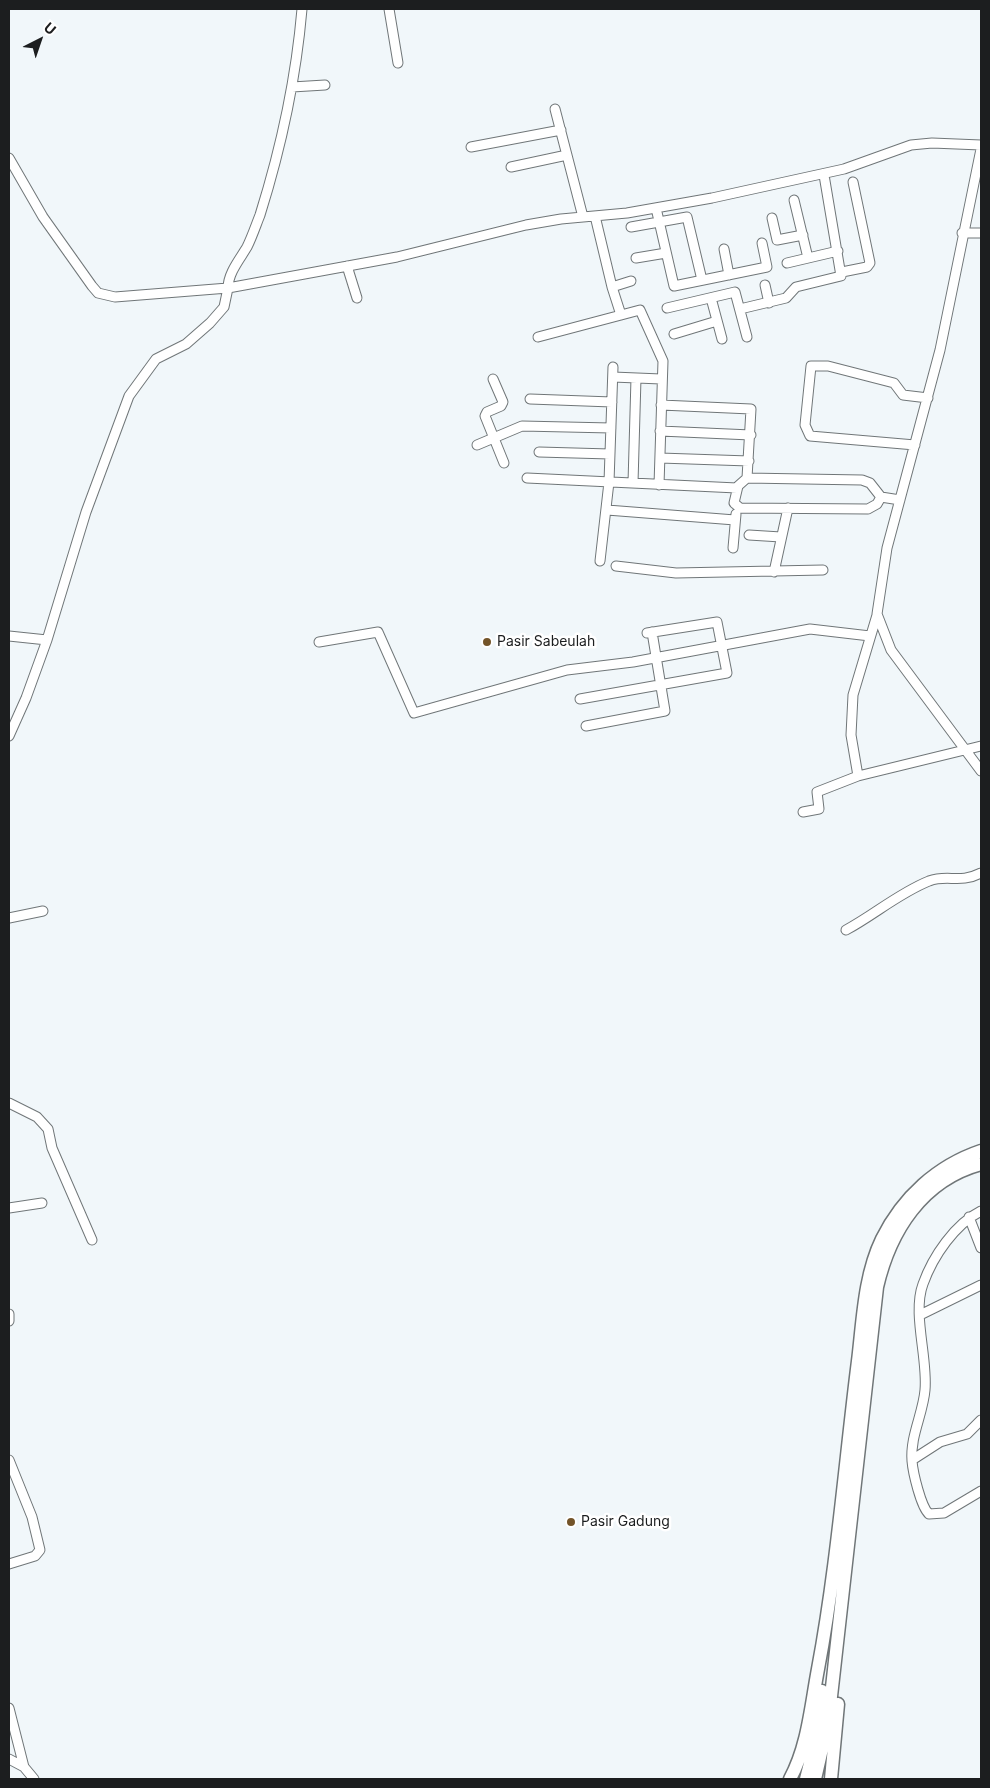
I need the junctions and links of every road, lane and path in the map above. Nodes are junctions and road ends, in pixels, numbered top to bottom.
1 (302, 9) edge
2 (389, 9) edge
3 (398, 63) dead end
4 (325, 85) dead end
5 (292, 87) junction
6 (555, 109) dead end
7 (561, 130) junction
8 (471, 147) dead end
9 (981, 147) edge
10 (567, 155) junction
11 (9, 158) edge
12 (511, 167) dead end
13 (824, 175) junction
14 (853, 182) dead end
15 (794, 200) dead end
16 (656, 208) junction
17 (595, 216) junction
18 (583, 217) junction
19 (772, 218) dead end
20 (659, 222) junction
21 (631, 227) dead end
22 (981, 233) edge
23 (962, 234) junction
24 (803, 235) junction
25 (762, 243) dead end
26 (724, 249) dead end
27 (838, 251) junction
28 (666, 253) junction
29 (636, 258) dead end
30 (808, 258) junction
31 (787, 263) dead end
32 (348, 266) junction
33 (842, 272) junction
34 (729, 275) junction
35 (702, 280) junction
36 (631, 281) dead end
37 (765, 285) dead end
38 (612, 287) junction
39 (228, 288) junction
40 (357, 298) dead end
41 (711, 298) junction
42 (769, 302) junction
43 (667, 308) dead end
44 (740, 309) junction
45 (621, 315) junction
46 (717, 321) junction
47 (674, 334) dead end
48 (538, 337) dead end
49 (747, 337) dead end
50 (722, 339) dead end
51 (613, 367) dead end
52 (613, 377) junction
53 (493, 378) dead end
54 (636, 378) junction
55 (662, 379) junction
56 (928, 398) junction
57 (530, 400) dead end
58 (612, 402) junction
59 (661, 405) junction
60 (611, 428) junction
61 (660, 431) junction
62 (751, 435) junction
63 (494, 438) junction
64 (477, 445) dead end
65 (915, 445) junction
66 (539, 452) dead end
67 (610, 454) junction
68 (660, 458) junction
69 (749, 461) junction
70 (504, 463) dead end
71 (527, 478) dead end
72 (748, 478) junction
73 (609, 482) junction
74 (634, 483) junction
75 (659, 485) junction
76 (737, 488) junction
77 (881, 497) junction
78 (900, 500) junction
79 (737, 506) junction
80 (788, 508) junction
81 (607, 510) junction
82 (735, 520) junction
83 (750, 535) dead end
84 (781, 537) junction
85 (733, 548) dead end
86 (600, 561) dead end
87 (616, 566) dead end
88 (823, 570) dead end
89 (774, 572) junction
90 (877, 614) junction
91 (9, 636) edge
92 (870, 636) junction
93 (47, 640) junction
94 (319, 642) dead end
95 (723, 646) junction
96 (656, 658) junction
97 (661, 685) junction
98 (580, 699) dead end
99 (586, 726) dead end
100 (9, 736) edge
101 (981, 746) edge
102 (966, 750) junction
103 (981, 771) edge
104 (858, 776) junction
105 (803, 812) dead end
106 (981, 873) edge
107 (43, 911) dead end
108 (9, 918) edge
109 (846, 930) dead end
110 (9, 1103) edge
111 (981, 1151) edge
112 (981, 1164) edge
113 (42, 1203) dead end
114 (9, 1208) edge
115 (981, 1211) edge
116 (969, 1217) junction
117 (92, 1240) dead end
118 (981, 1248) edge
119 (981, 1285) edge
120 (9, 1314) edge
121 (920, 1315) junction
122 (9, 1321) edge
123 (981, 1420) edge
124 (9, 1460) edge
125 (912, 1460) junction
126 (981, 1491) edge
127 (9, 1564) edge
128 (837, 1601) junction
129 (9, 1708) edge
130 (9, 1759) edge
131 (24, 1767) junction
132 (34, 1779) edge
133 (790, 1779) edge
134 (806, 1779) edge
135 (816, 1779) edge
136 (832, 1779) edge

1 - 5 street
2 - 3 street
4 - 5 street
5 - 39 street
6 - 7 street
7 - 8 street
7 - 10 street
9 - 13 street
9 - 23 street
10 - 12 street
10 - 18 street
11 - 39 street
13 - 16 street
13 - 27 street
14 - 33 street
15 - 24 street
16 - 17 street
16 - 20 street
17 - 18 street
17 - 38 street
18 - 32 street
19 - 24 street
20 - 21 street
20 - 28 street
20 - 35 street
22 - 23 street
23 - 56 street
24 - 30 street
25 - 34 street
26 - 34 street
27 - 30 street
27 - 33 street
28 - 29 street
28 - 35 street
30 - 31 street
32 - 39 street
32 - 40 street
33 - 42 street
34 - 35 street
36 - 38 street
37 - 42 street
38 - 45 street
39 - 93 street
41 - 43 street
41 - 44 street
41 - 46 street
42 - 44 street
44 - 49 street
45 - 48 street
45 - 55 street
46 - 47 street
46 - 50 street
51 - 52 street
52 - 54 street
52 - 58 street
53 - 63 street
54 - 55 street
54 - 74 street
55 - 59 street
56 - 65 street
56 - 65 street
57 - 58 street
58 - 60 street
59 - 61 street
59 - 62 street
60 - 63 street
60 - 67 street
61 - 62 street
61 - 68 street
62 - 69 street
63 - 64 street
63 - 70 street
65 - 78 street
66 - 67 street
67 - 73 street
68 - 69 street
68 - 75 street
69 - 72 street
71 - 73 street
72 - 76 street
72 - 77 street
73 - 74 street
73 - 81 street
74 - 75 street
75 - 76 street
76 - 79 street
77 - 78 street
77 - 80 street
78 - 90 street
79 - 80 street
79 - 82 street
80 - 84 street
81 - 82 street
81 - 86 street
82 - 85 street
83 - 84 street
84 - 89 street
87 - 89 street
88 - 89 street
90 - 92 street
90 - 102 street
91 - 93 street
92 - 95 street
92 - 104 street
93 - 100 street
94 - 96 street
95 - 96 street
95 - 96 street
95 - 97 street
96 - 97 street
97 - 98 street
97 - 99 street
101 - 102 street
102 - 103 street
102 - 104 street
104 - 105 street
106 - 109 street
107 - 108 street
110 - 117 street
111 - 128 highway
112 - 128 highway
113 - 114 street
115 - 116 street
116 - 118 street
116 - 121 street
119 - 121 street
120 - 122 street
121 - 125 street
123 - 125 street
124 - 127 street
125 - 126 street
128 - 133 highway
128 - 134 highway
128 - 135 highway
128 - 136 highway
129 - 131 street
130 - 131 street
131 - 132 street

